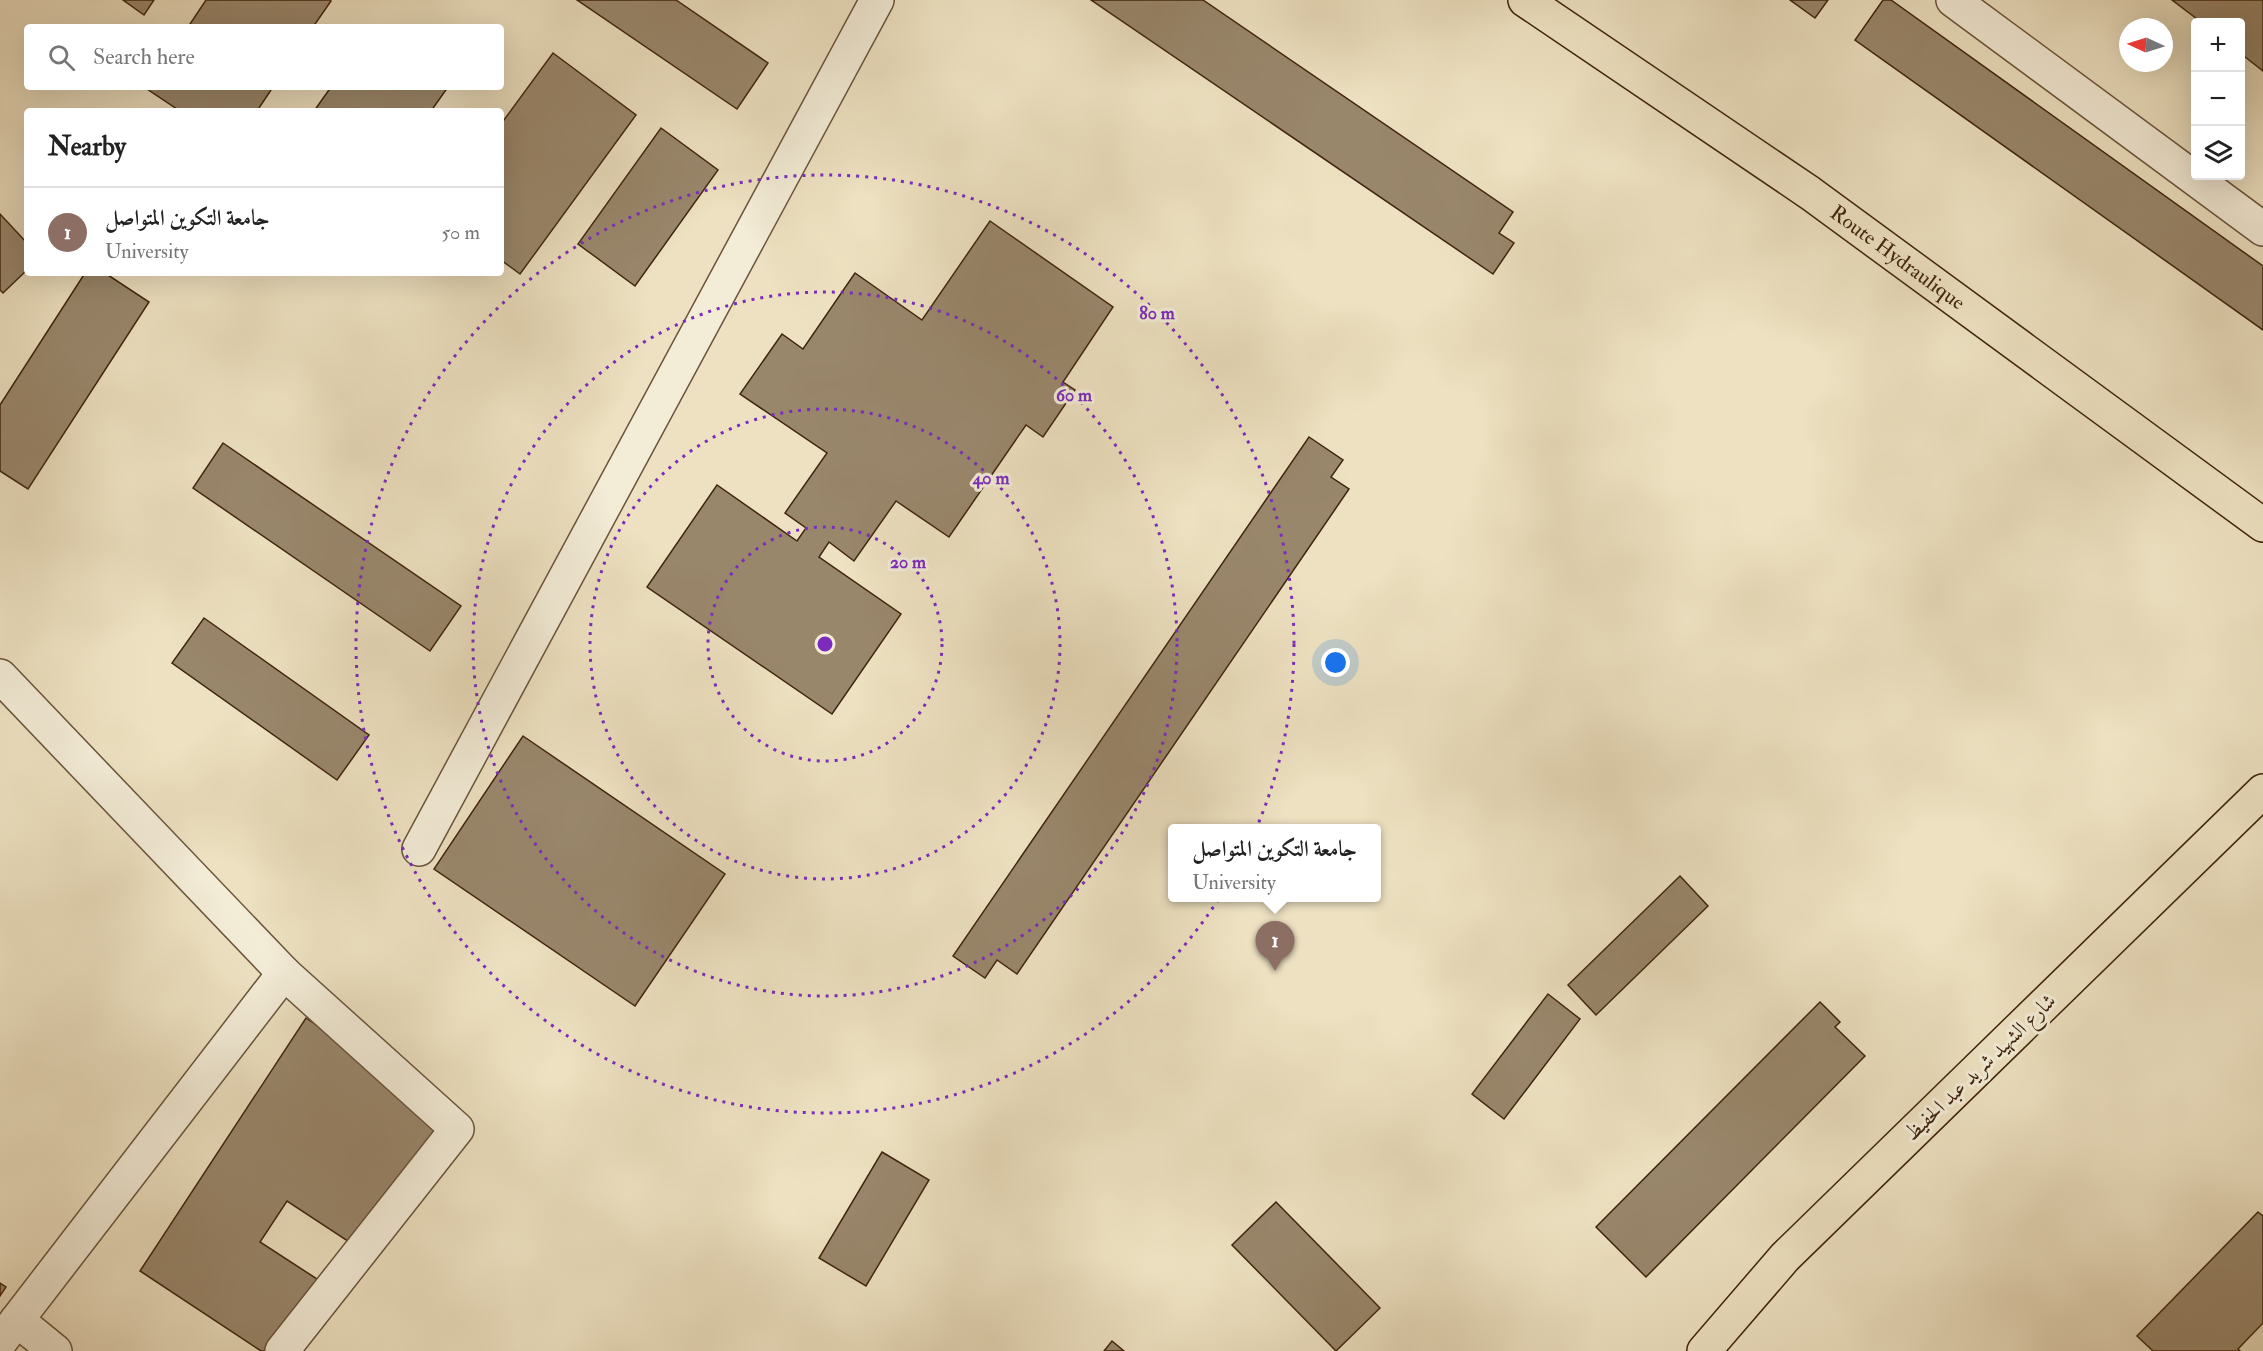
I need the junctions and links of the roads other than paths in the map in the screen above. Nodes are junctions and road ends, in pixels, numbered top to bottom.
1 (877, 0) edge
2 (1525, 0) edge
3 (1953, 0) edge
4 (2263, 229) edge
5 (2263, 525) edge
6 (0, 676) edge
7 (2263, 791) edge
8 (419, 849) dead end
9 (284, 974) junction
10 (8, 1331) edge
11 (55, 1351) edge
12 (282, 1351) edge
13 (1704, 1351) edge

1 - 8 street
2 - 5 main road, Route Hydraulique
3 - 4 street
6 - 9 street
7 - 13 main road, شارع الشهيد شريد عبد الحفيظ
9 - 10 street
9 - 12 street
10 - 11 street

